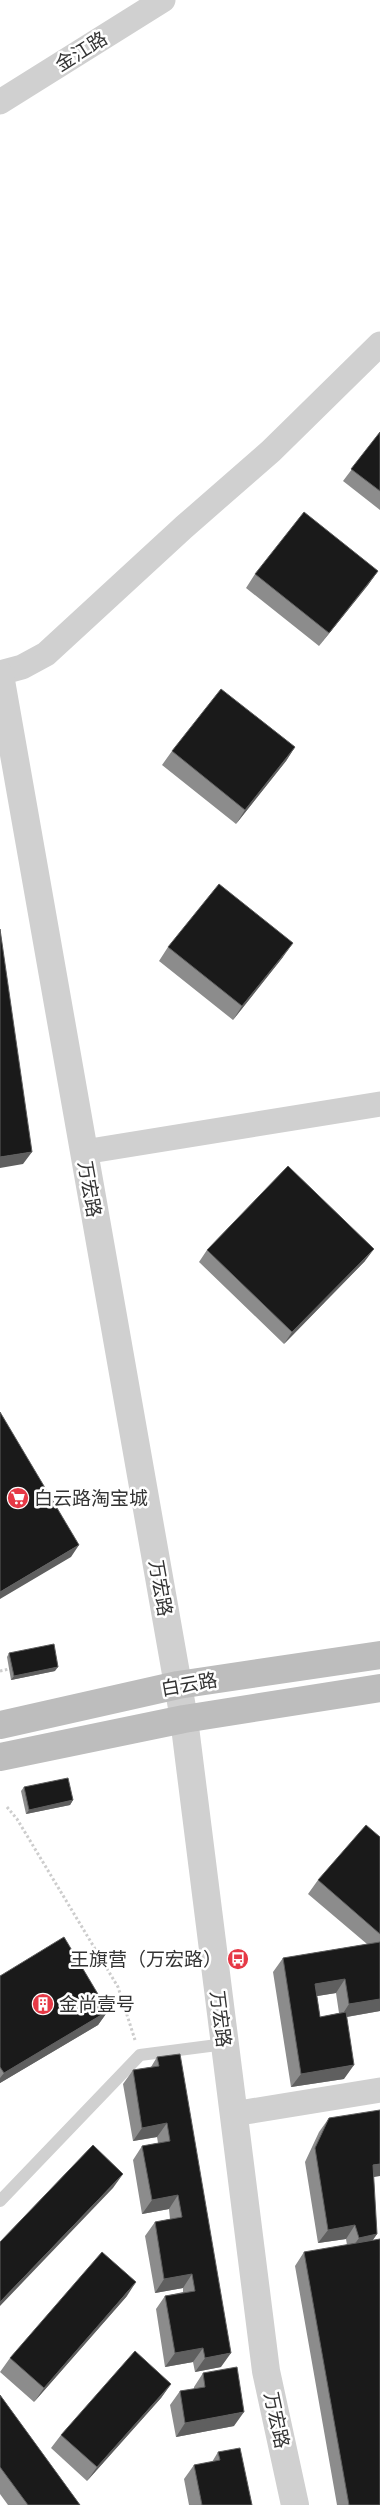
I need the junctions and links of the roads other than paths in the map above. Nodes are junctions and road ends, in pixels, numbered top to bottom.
1 (162, 0) edge
2 (0, 102) edge
3 (380, 344) edge
4 (0, 674) edge
5 (380, 1104) edge
6 (84, 1152) junction
7 (380, 1655) edge
8 (178, 1684) junction
9 (380, 1688) edge
10 (184, 1719) junction
11 (0, 1725) edge
12 (0, 1757) edge
13 (225, 2044) junction
14 (380, 2090) edge
15 (233, 2114) junction
16 (0, 2201) edge
17 (295, 2505) edge

1 - 2 street, 金江路
3 - 4 street
4 - 6 street, 万宏路
5 - 6 street
6 - 8 street, 万宏路
7 - 8 main road, 白云路
8 - 10 street, 万宏路
8 - 11 main road, 白云路
9 - 10 main road, 白云路
10 - 12 main road, 白云路
10 - 13 street, 万宏路
13 - 15 street, 万宏路
13 - 16 lane
14 - 15 street
15 - 17 street, 万宏路

